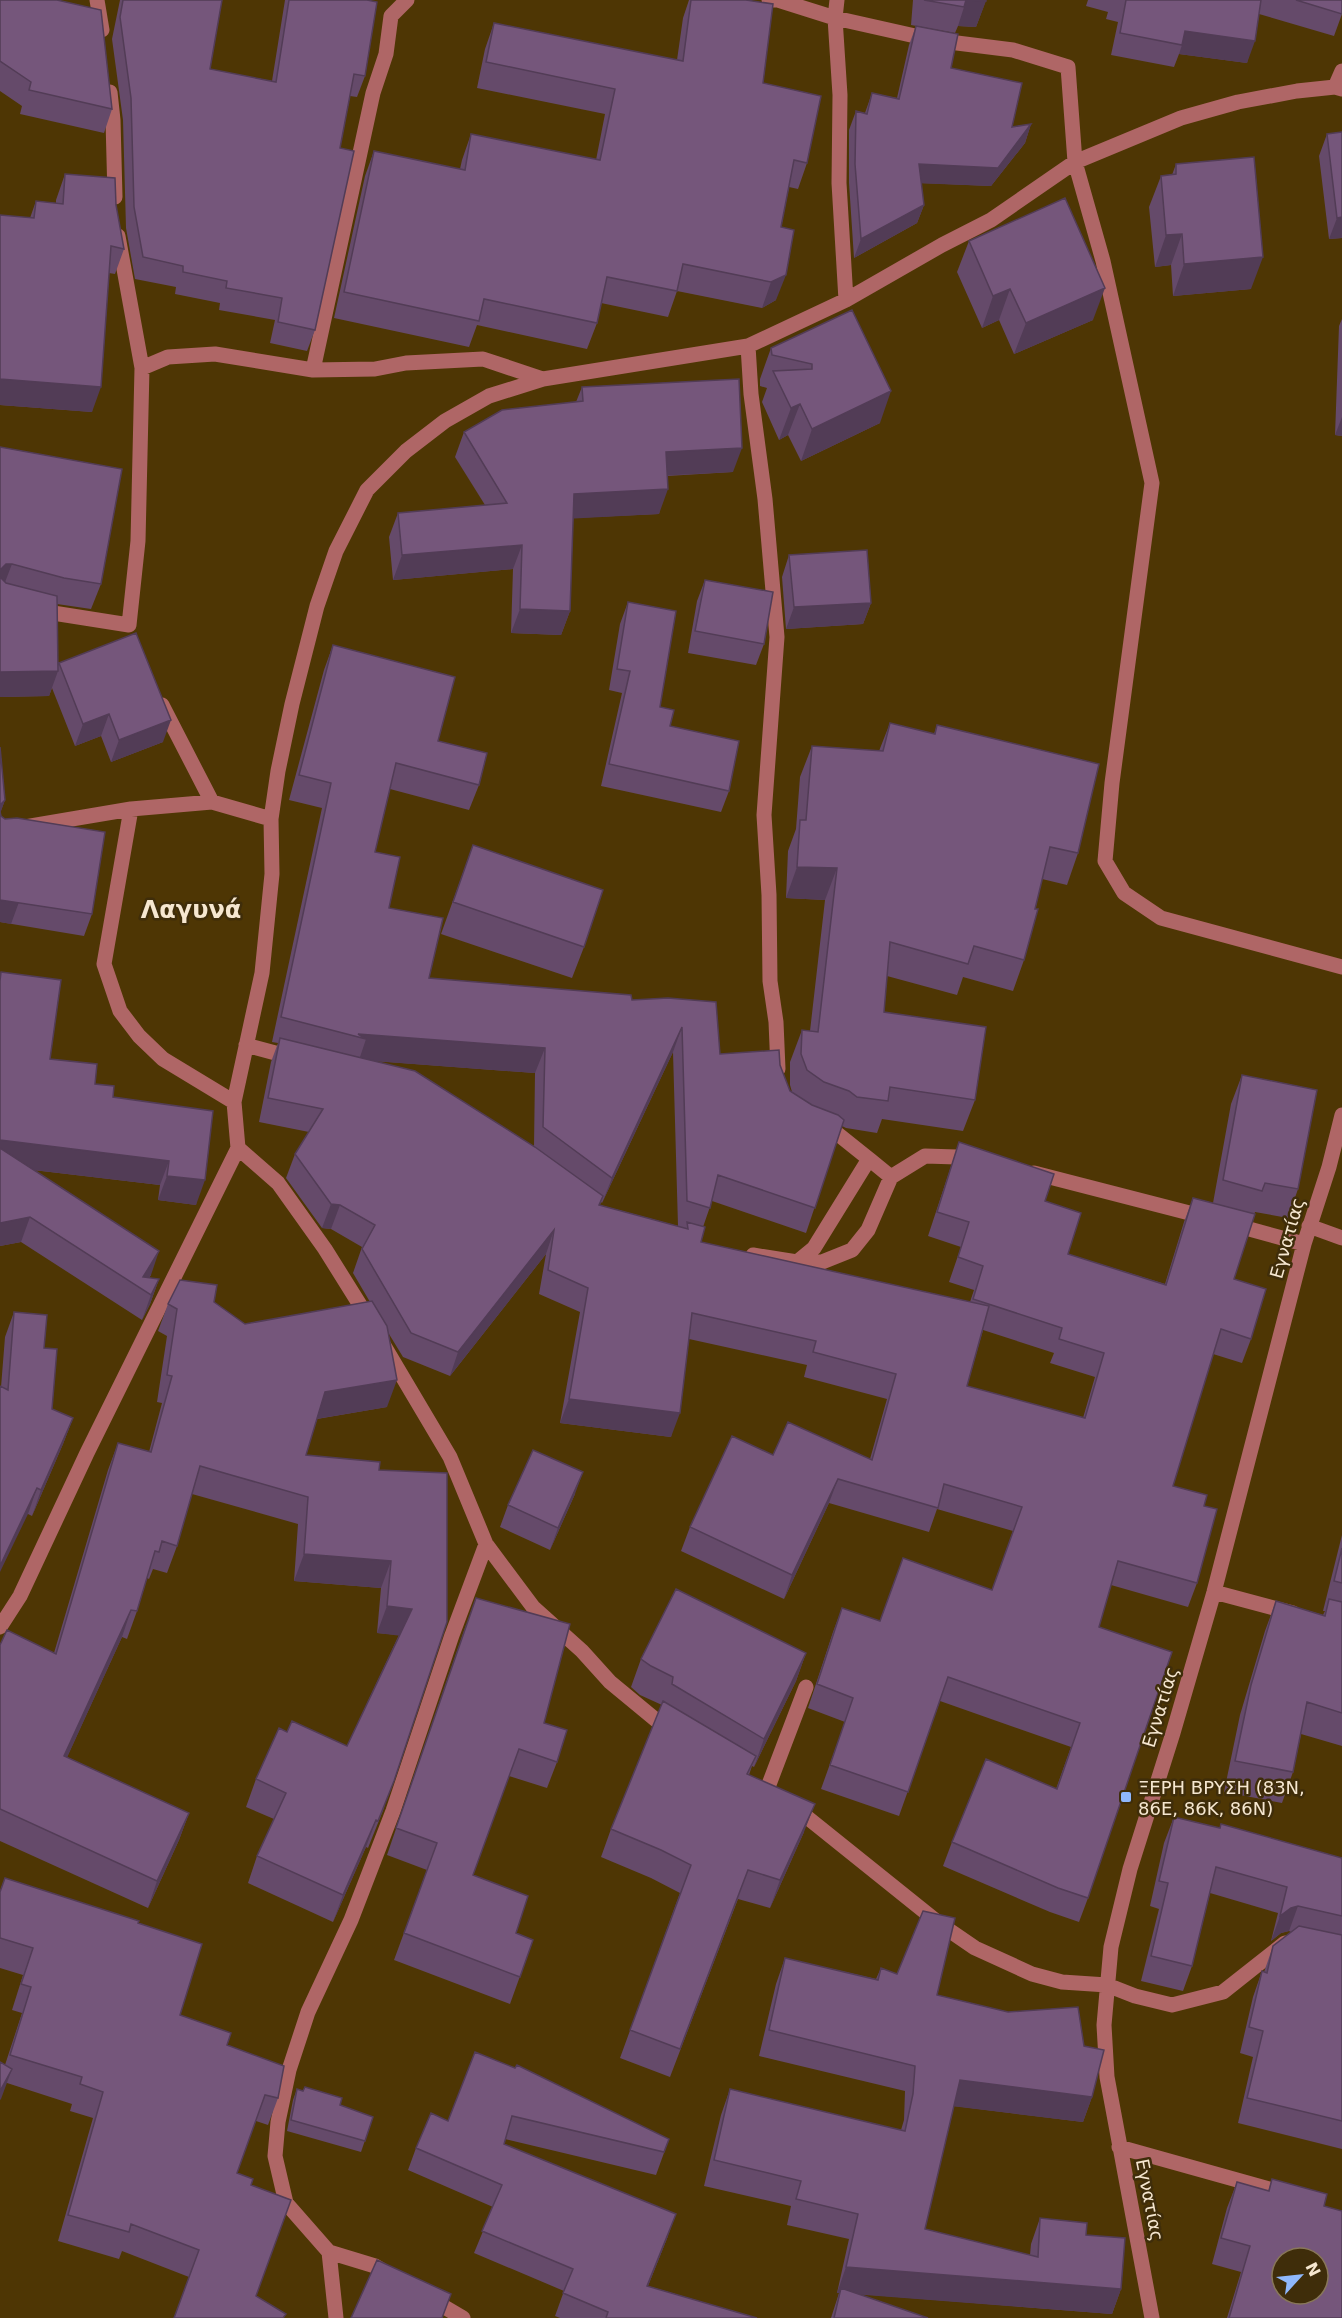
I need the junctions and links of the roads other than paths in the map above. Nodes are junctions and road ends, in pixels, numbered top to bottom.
1 (97, 0) edge
2 (407, 0) edge
3 (769, 0) edge
4 (837, 0) edge
5 (835, 18) junction
6 (104, 41) edge
7 (1342, 71) edge
8 (108, 75) edge
9 (1339, 88) edge
10 (1075, 162) junction
11 (846, 300) junction
12 (748, 346) junction
13 (142, 368) junction
14 (313, 370) junction
15 (543, 379) junction
16 (0, 599) edge
17 (129, 625) junction
18 (135, 643) edge
19 (154, 691) edge
20 (212, 802) junction
21 (130, 809) junction
22 (271, 819) junction
23 (0, 831) edge
24 (1342, 967) edge
25 (246, 1045) junction
26 (311, 1063) edge
27 (780, 1087) edge
28 (234, 1102) junction
29 (1342, 1115) edge
30 (808, 1122) edge
31 (238, 1148) junction
32 (869, 1159) junction
33 (990, 1164) edge
34 (1024, 1171) edge
35 (891, 1177) junction
36 (1309, 1226) junction
37 (1342, 1238) edge
38 (1304, 1244) junction
39 (743, 1254) edge
40 (797, 1262) junction
41 (486, 1544) junction
42 (1214, 1592) junction
43 (1310, 1618) edge
44 (0, 1627) edge
45 (806, 1687) dead end
46 (687, 1738) edge
47 (1298, 1944) edge
48 (1107, 1985) junction
49 (1119, 2147) junction
50 (1302, 2198) edge
51 (329, 2252) junction
52 (336, 2318) edge
53 (463, 2318) edge
54 (1152, 2318) edge

1 - 6 street
2 - 14 street
3 - 5 street
4 - 5 street
5 - 10 street
5 - 11 street
7 - 9 street
8 - 13 street
9 - 10 street
10 - 11 street
10 - 24 street
11 - 12 street
12 - 15 street
12 - 27 street
13 - 14 street
13 - 17 street
14 - 15 street
15 - 22 street
16 - 17 street
17 - 18 street
19 - 20 street
20 - 21 street
20 - 22 street
21 - 23 street
21 - 28 street
22 - 25 street
25 - 26 street
25 - 28 street
28 - 31 street
29 - 36 street, Εγνατίας
30 - 32 street
31 - 41 street
31 - 44 street
32 - 35 street
32 - 40 street
33 - 35 street
34 - 38 street
35 - 40 street
36 - 37 street
36 - 38 street, Εγνατίας
38 - 42 street, Εγνατίας
39 - 40 street
41 - 46 street
41 - 51 street
42 - 43 street
42 - 48 street, Εγνατίας
45 - 48 street
47 - 48 street
48 - 49 street, Εγνατίας
49 - 50 street
49 - 54 street, Εγνατίας
51 - 52 street
51 - 53 street

